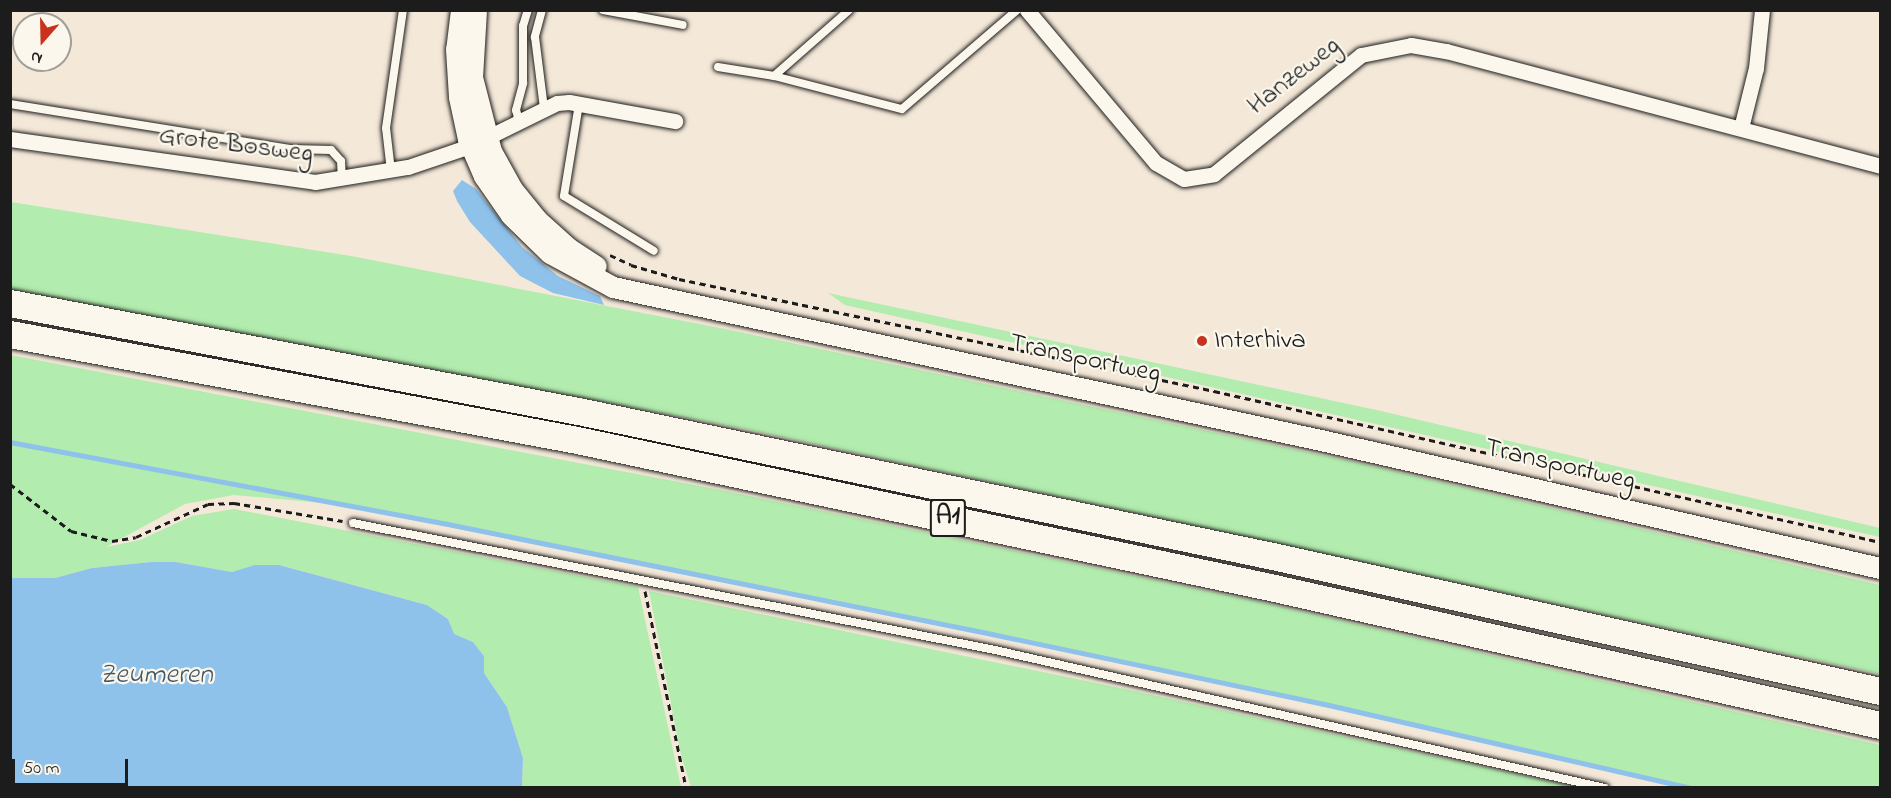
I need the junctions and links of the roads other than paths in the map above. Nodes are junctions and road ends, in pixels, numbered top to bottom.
1 (403, 10) edge
2 (461, 10) edge
3 (476, 10) edge
4 (528, 10) edge
5 (542, 10) edge
6 (603, 10) edge
7 (849, 10) edge
8 (1017, 10) edge
9 (1027, 10) edge
10 (1762, 10) edge
11 (683, 25) dead end
12 (718, 67) dead end
13 (774, 76) junction
14 (10, 104) edge
15 (579, 104) junction
16 (544, 108) junction
17 (519, 121) junction
18 (675, 121) dead end
19 (1741, 128) junction
20 (10, 139) edge
21 (478, 142) junction
22 (1881, 166) edge
23 (391, 171) junction
24 (342, 180) junction
25 (654, 251) dead end
26 (10, 303) edge
27 (10, 334) edge
28 (353, 523) road end
29 (1881, 556) edge
30 (1881, 568) edge
31 (1881, 691) edge
32 (1881, 725) edge
33 (1605, 788) edge

1 - 23 lane
2 - 21 street, Transportweg
3 - 21 street, Transportweg
4 - 17 lane
5 - 16 lane
6 - 11 lane
7 - 13 lane
8 - 13 lane
9 - 19 street, Hanzeweg
10 - 19 street
12 - 13 lane
14 - 24 lane
15 - 16 street
15 - 18 street
15 - 25 lane
16 - 17 street
17 - 21 street
19 - 22 street, Hanzeweg
20 - 24 street, Grote Bosweg
21 - 23 street, Grote Bosweg
21 - 29 street, Transportweg
21 - 30 street, Transportweg
23 - 24 street, Grote Bosweg
26 - 31 highway, A1
27 - 32 highway, A1
28 - 33 lane

